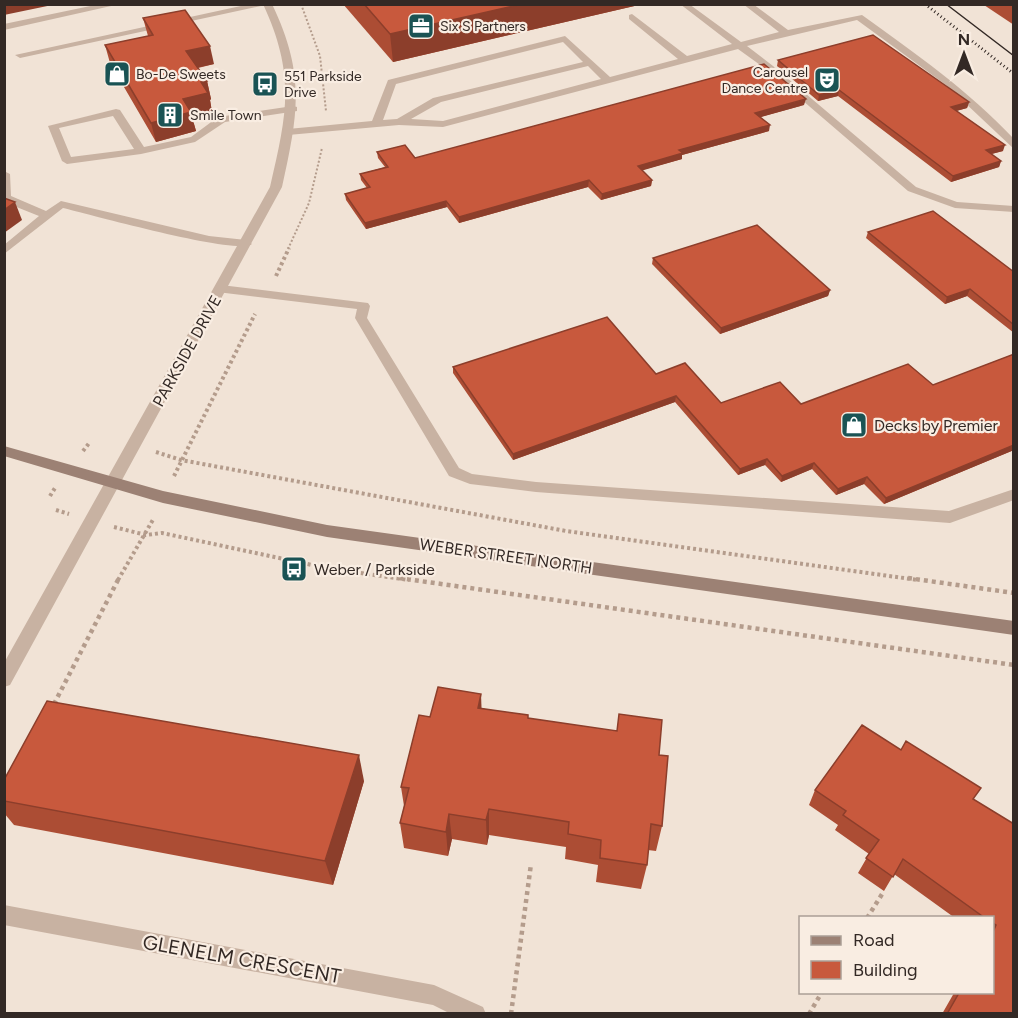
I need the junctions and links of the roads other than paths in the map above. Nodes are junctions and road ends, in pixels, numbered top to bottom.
1 (116, 4) edge
2 (266, 4) edge
3 (747, 4) edge
4 (684, 5) edge
5 (632, 17) dead end
6 (4, 27) edge
7 (786, 33) junction
8 (739, 45) junction
9 (20, 55) dead end
10 (685, 60) junction
11 (590, 63) junction
12 (608, 80) junction
13 (293, 109) junction
14 (399, 122) junction
15 (376, 124) junction
16 (288, 132) junction
17 (1014, 146) edge
18 (141, 151) junction
19 (4, 174) edge
20 (1014, 209) edge
21 (48, 215) junction
22 (246, 244) junction
23 (4, 252) edge
24 (221, 289) junction
25 (4, 450) edge
26 (114, 484) junction
27 (1014, 494) edge
28 (1014, 628) edge
29 (4, 680) edge
30 (4, 915) edge
31 (476, 1014) edge

1 - 6 street
2 - 9 street
2 - 13 street, PARKSIDE DRIVE
3 - 7 street
4 - 8 street
5 - 10 street
7 - 8 street
7 - 17 street
8 - 10 street
8 - 20 street
10 - 12 street
11 - 12 street
11 - 14 street
11 - 15 street
12 - 14 street
13 - 16 street, PARKSIDE DRIVE
13 - 18 street
14 - 15 street
15 - 16 street
16 - 22 street, PARKSIDE DRIVE
18 - 18 street
19 - 21 street
21 - 22 street
21 - 23 street
22 - 24 street, PARKSIDE DRIVE
24 - 26 street, PARKSIDE DRIVE
24 - 27 street
25 - 26 main road, WEBER STREET NORTH
26 - 28 main road, WEBER STREET NORTH
26 - 29 street, PARKSIDE DRIVE
30 - 31 street, GLENELM CRESCENT

